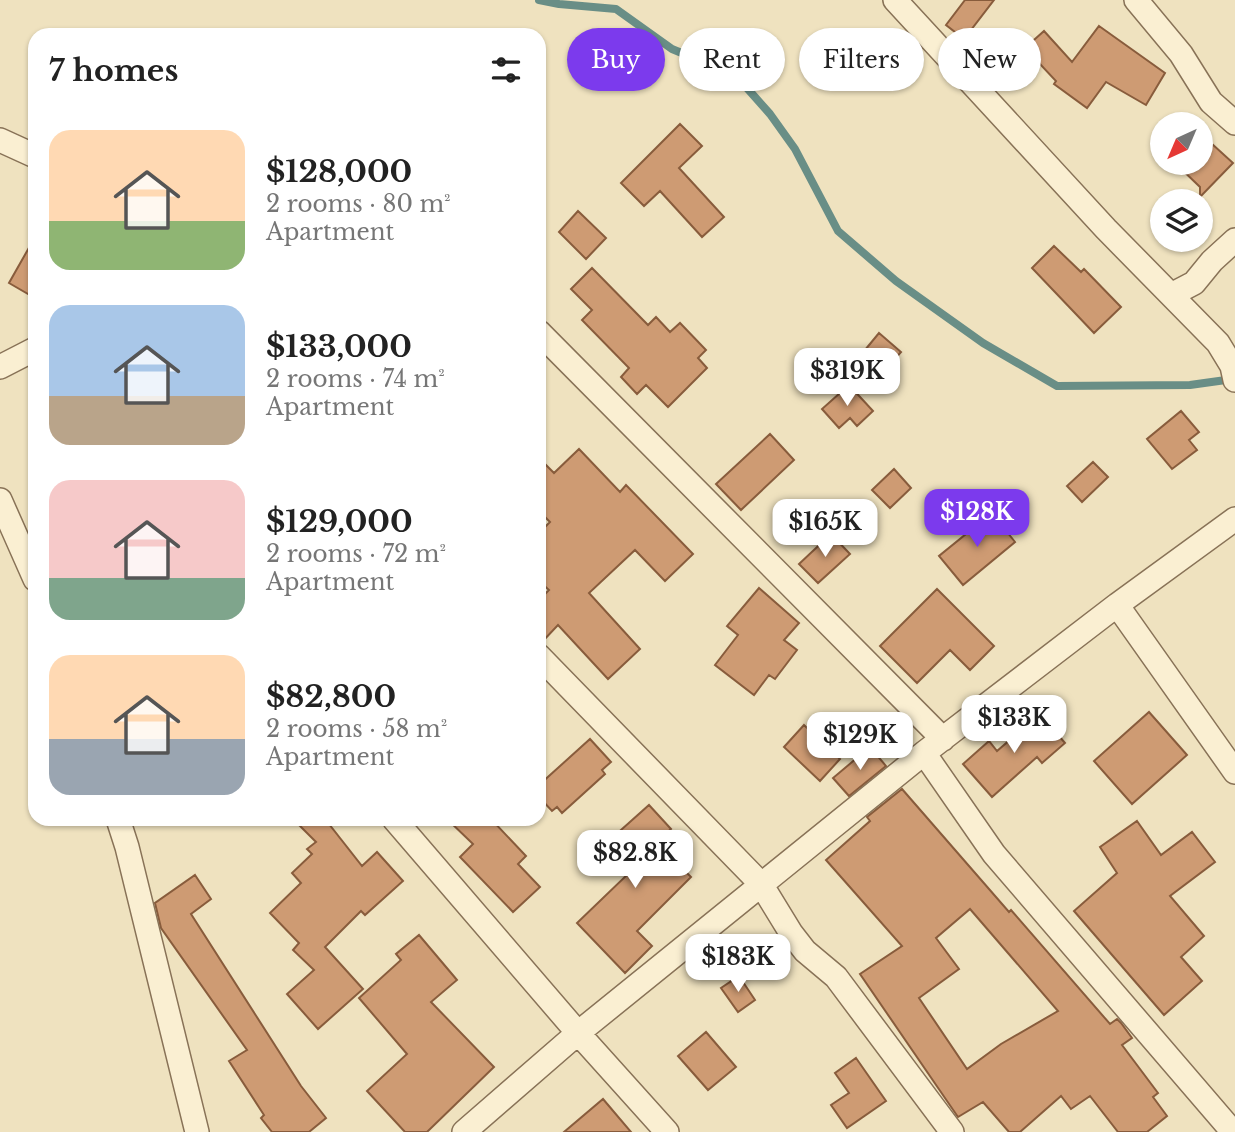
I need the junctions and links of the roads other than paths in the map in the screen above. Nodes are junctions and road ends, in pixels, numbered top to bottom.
1 (895, 0) edge
2 (1136, 0) edge
3 (1235, 123) edge
4 (0, 140) edge
5 (28, 153) edge
6 (1235, 240) edge
7 (1194, 283) junction
8 (1171, 295) junction
9 (1195, 319) junction
10 (546, 339) edge
11 (28, 353) edge
12 (0, 367) edge
13 (1234, 373) edge
14 (0, 500) edge
15 (1235, 519) edge
16 (28, 563) edge
17 (1117, 605) junction
18 (546, 663) edge
19 (943, 739) junction
20 (924, 753) junction
21 (1235, 772) edge
22 (120, 826) edge
23 (400, 826) edge
24 (761, 884) junction
25 (578, 1033) junction
26 (197, 1132) edge
27 (464, 1132) edge
28 (667, 1132) edge
29 (952, 1132) edge
30 (1233, 1132) edge

1 - 8 street
2 - 3 street
4 - 5 street
6 - 7 street
7 - 8 street
7 - 9 street
8 - 9 street
9 - 13 street
10 - 19 street
11 - 12 street
14 - 16 street
15 - 17 street
17 - 19 street
17 - 21 street
18 - 24 street
19 - 20 street
20 - 24 street
20 - 30 street
22 - 26 street
23 - 25 street
24 - 25 street
24 - 29 street
25 - 27 street
25 - 28 street

